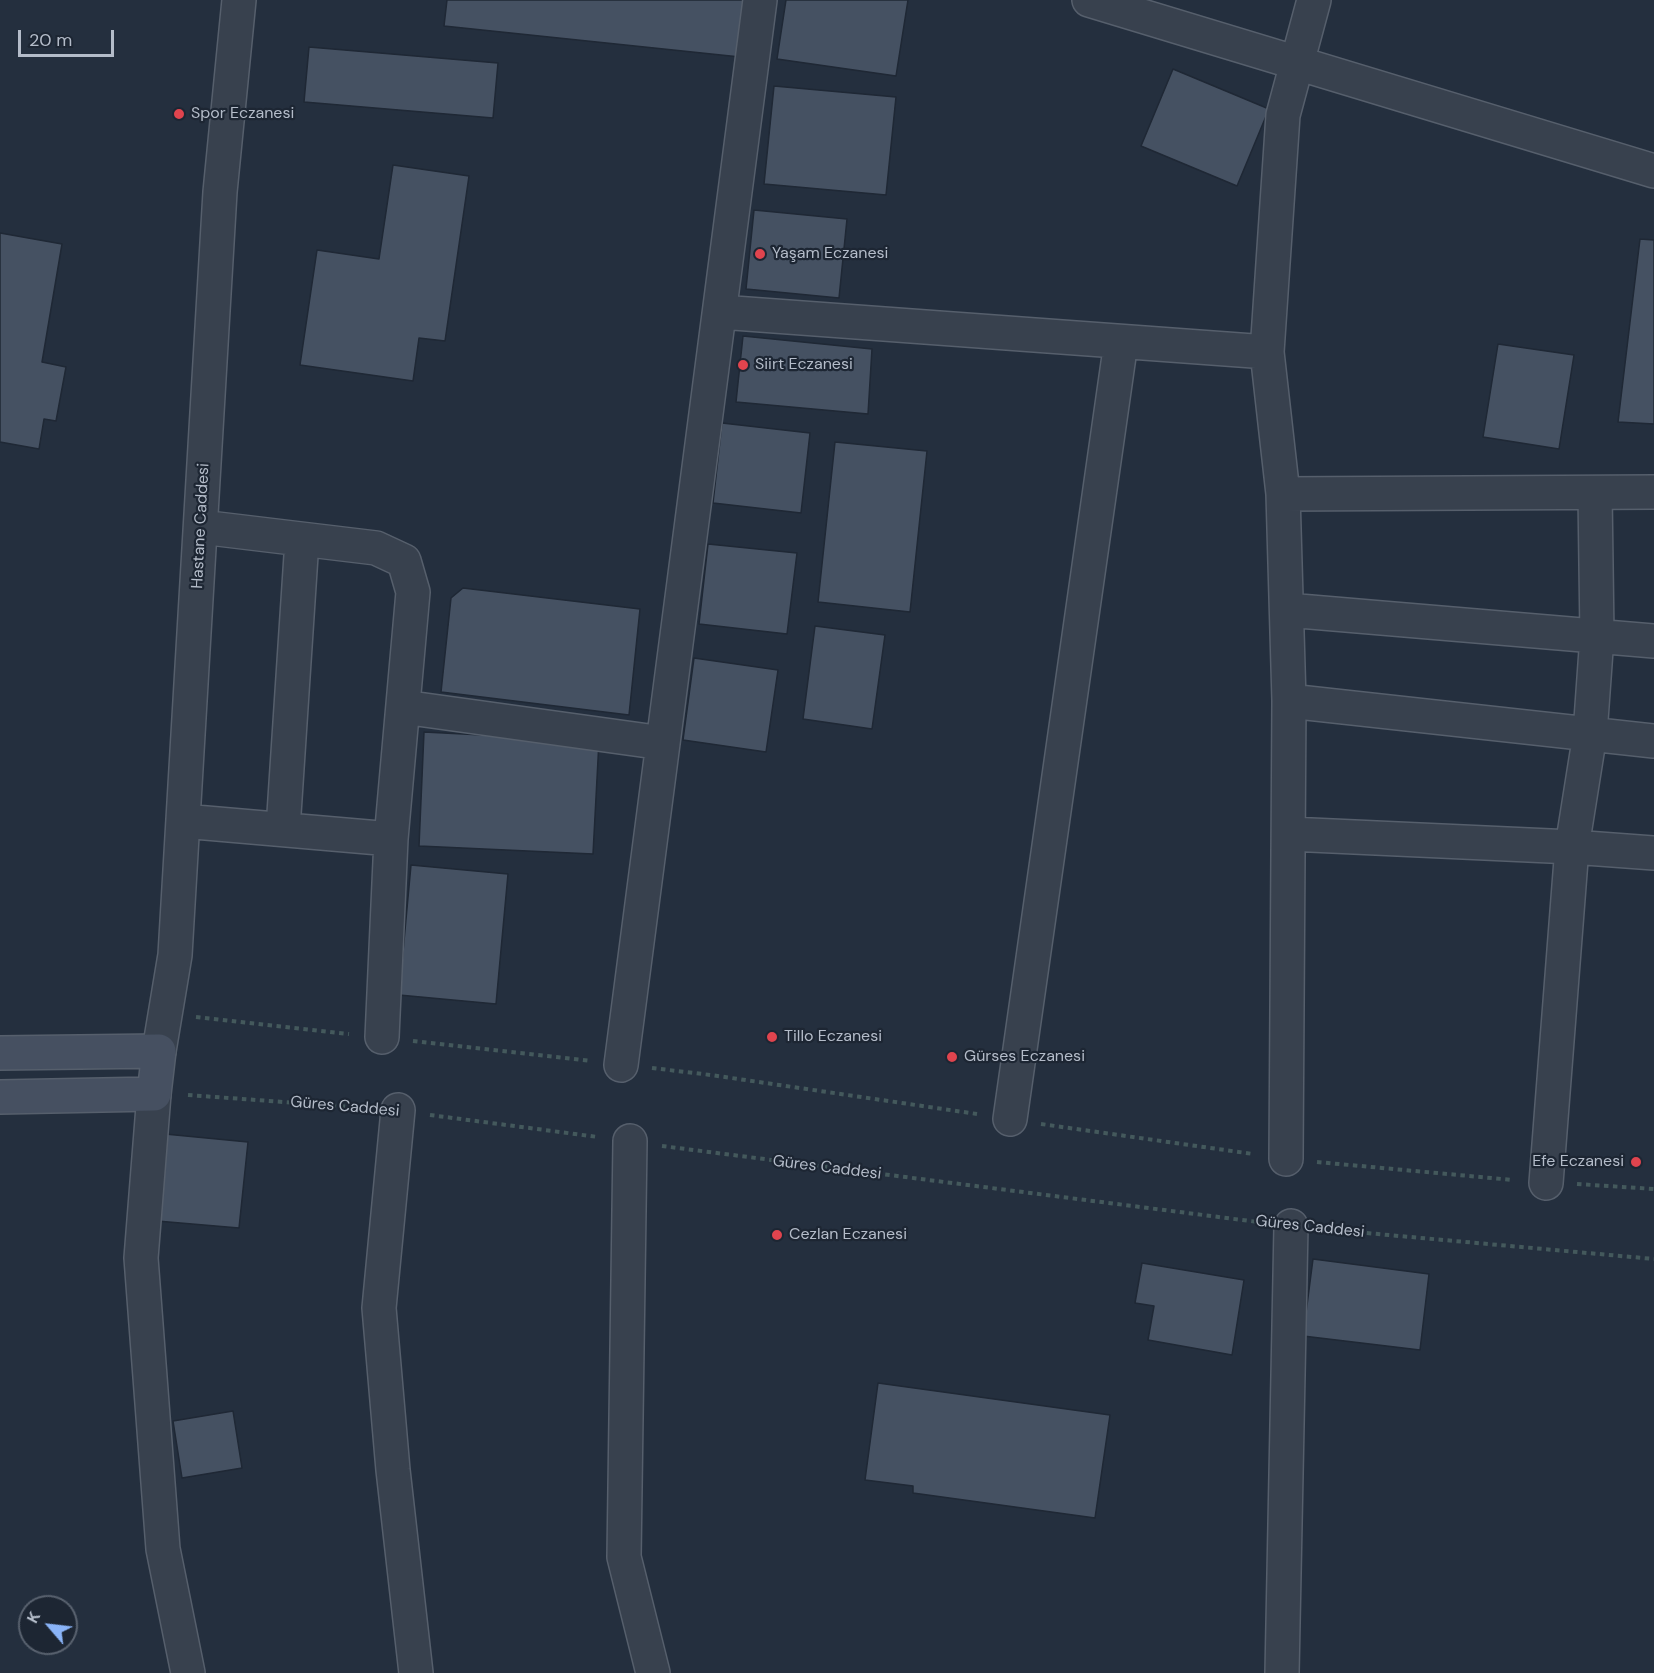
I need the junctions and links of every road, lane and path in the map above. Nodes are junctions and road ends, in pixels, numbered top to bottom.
1 (239, 0) edge
2 (760, 0) edge
3 (1089, 0) edge
4 (1314, 0) edge
5 (1296, 63) junction
6 (1654, 171) edge
7 (720, 312) junction
8 (1121, 342) junction
9 (1267, 352) junction
10 (1654, 492) edge
11 (1595, 493) junction
12 (1283, 494) junction
13 (201, 527) junction
14 (302, 540) junction
15 (1287, 610) junction
16 (1597, 636) junction
17 (1654, 641) edge
18 (1290, 701) junction
19 (403, 707) junction
20 (1590, 734) junction
21 (1654, 741) edge
22 (663, 743) junction
23 (183, 820) junction
24 (283, 829) junction
25 (1289, 834) junction
26 (391, 839) junction
27 (1572, 847) junction
28 (1654, 853) edge
29 (165, 1013) junction
30 (382, 1037) junction
31 (159, 1051) junction
32 (0, 1053) edge
33 (621, 1065) junction
34 (154, 1094) junction
35 (0, 1097) edge
36 (398, 1110) junction
37 (1010, 1119) junction
38 (630, 1141) junction
39 (1286, 1159) junction
40 (1546, 1183) junction
41 (1654, 1188) edge
42 (1291, 1226) junction
43 (1654, 1259) edge
44 (188, 1673) edge
45 (416, 1673) edge
46 (653, 1673) edge
47 (1282, 1673) edge

1 - 13 street, Hastane Caddesi
2 - 7 street
3 - 5 street
4 - 5 street
5 - 6 street
5 - 9 street
7 - 8 street
7 - 22 street
8 - 9 street
8 - 37 street
9 - 12 street
10 - 11 street
11 - 12 street
11 - 16 street
12 - 15 street
13 - 14 street
13 - 23 street, Hastane Caddesi
14 - 19 street
14 - 24 street
15 - 16 street
15 - 18 street
16 - 17 street
16 - 20 street
18 - 20 street
18 - 25 street
19 - 22 street
19 - 26 street
20 - 21 street
20 - 27 street
22 - 33 street
23 - 24 street
23 - 29 street, Hastane Caddesi
24 - 26 street
25 - 27 street
25 - 39 street
26 - 30 street
27 - 28 street
27 - 40 street
29 - 30 path
29 - 31 street, Hastane Caddesi
30 - 33 path
31 - 32 street
31 - 34 street
33 - 37 path
34 - 35 street
34 - 36 path, Güres Caddesi
34 - 44 street
36 - 38 path, Güres Caddesi
36 - 45 street
37 - 39 path
38 - 42 path, Güres Caddesi
38 - 46 street
39 - 40 path
40 - 41 path
42 - 43 path, Güres Caddesi
42 - 47 street

